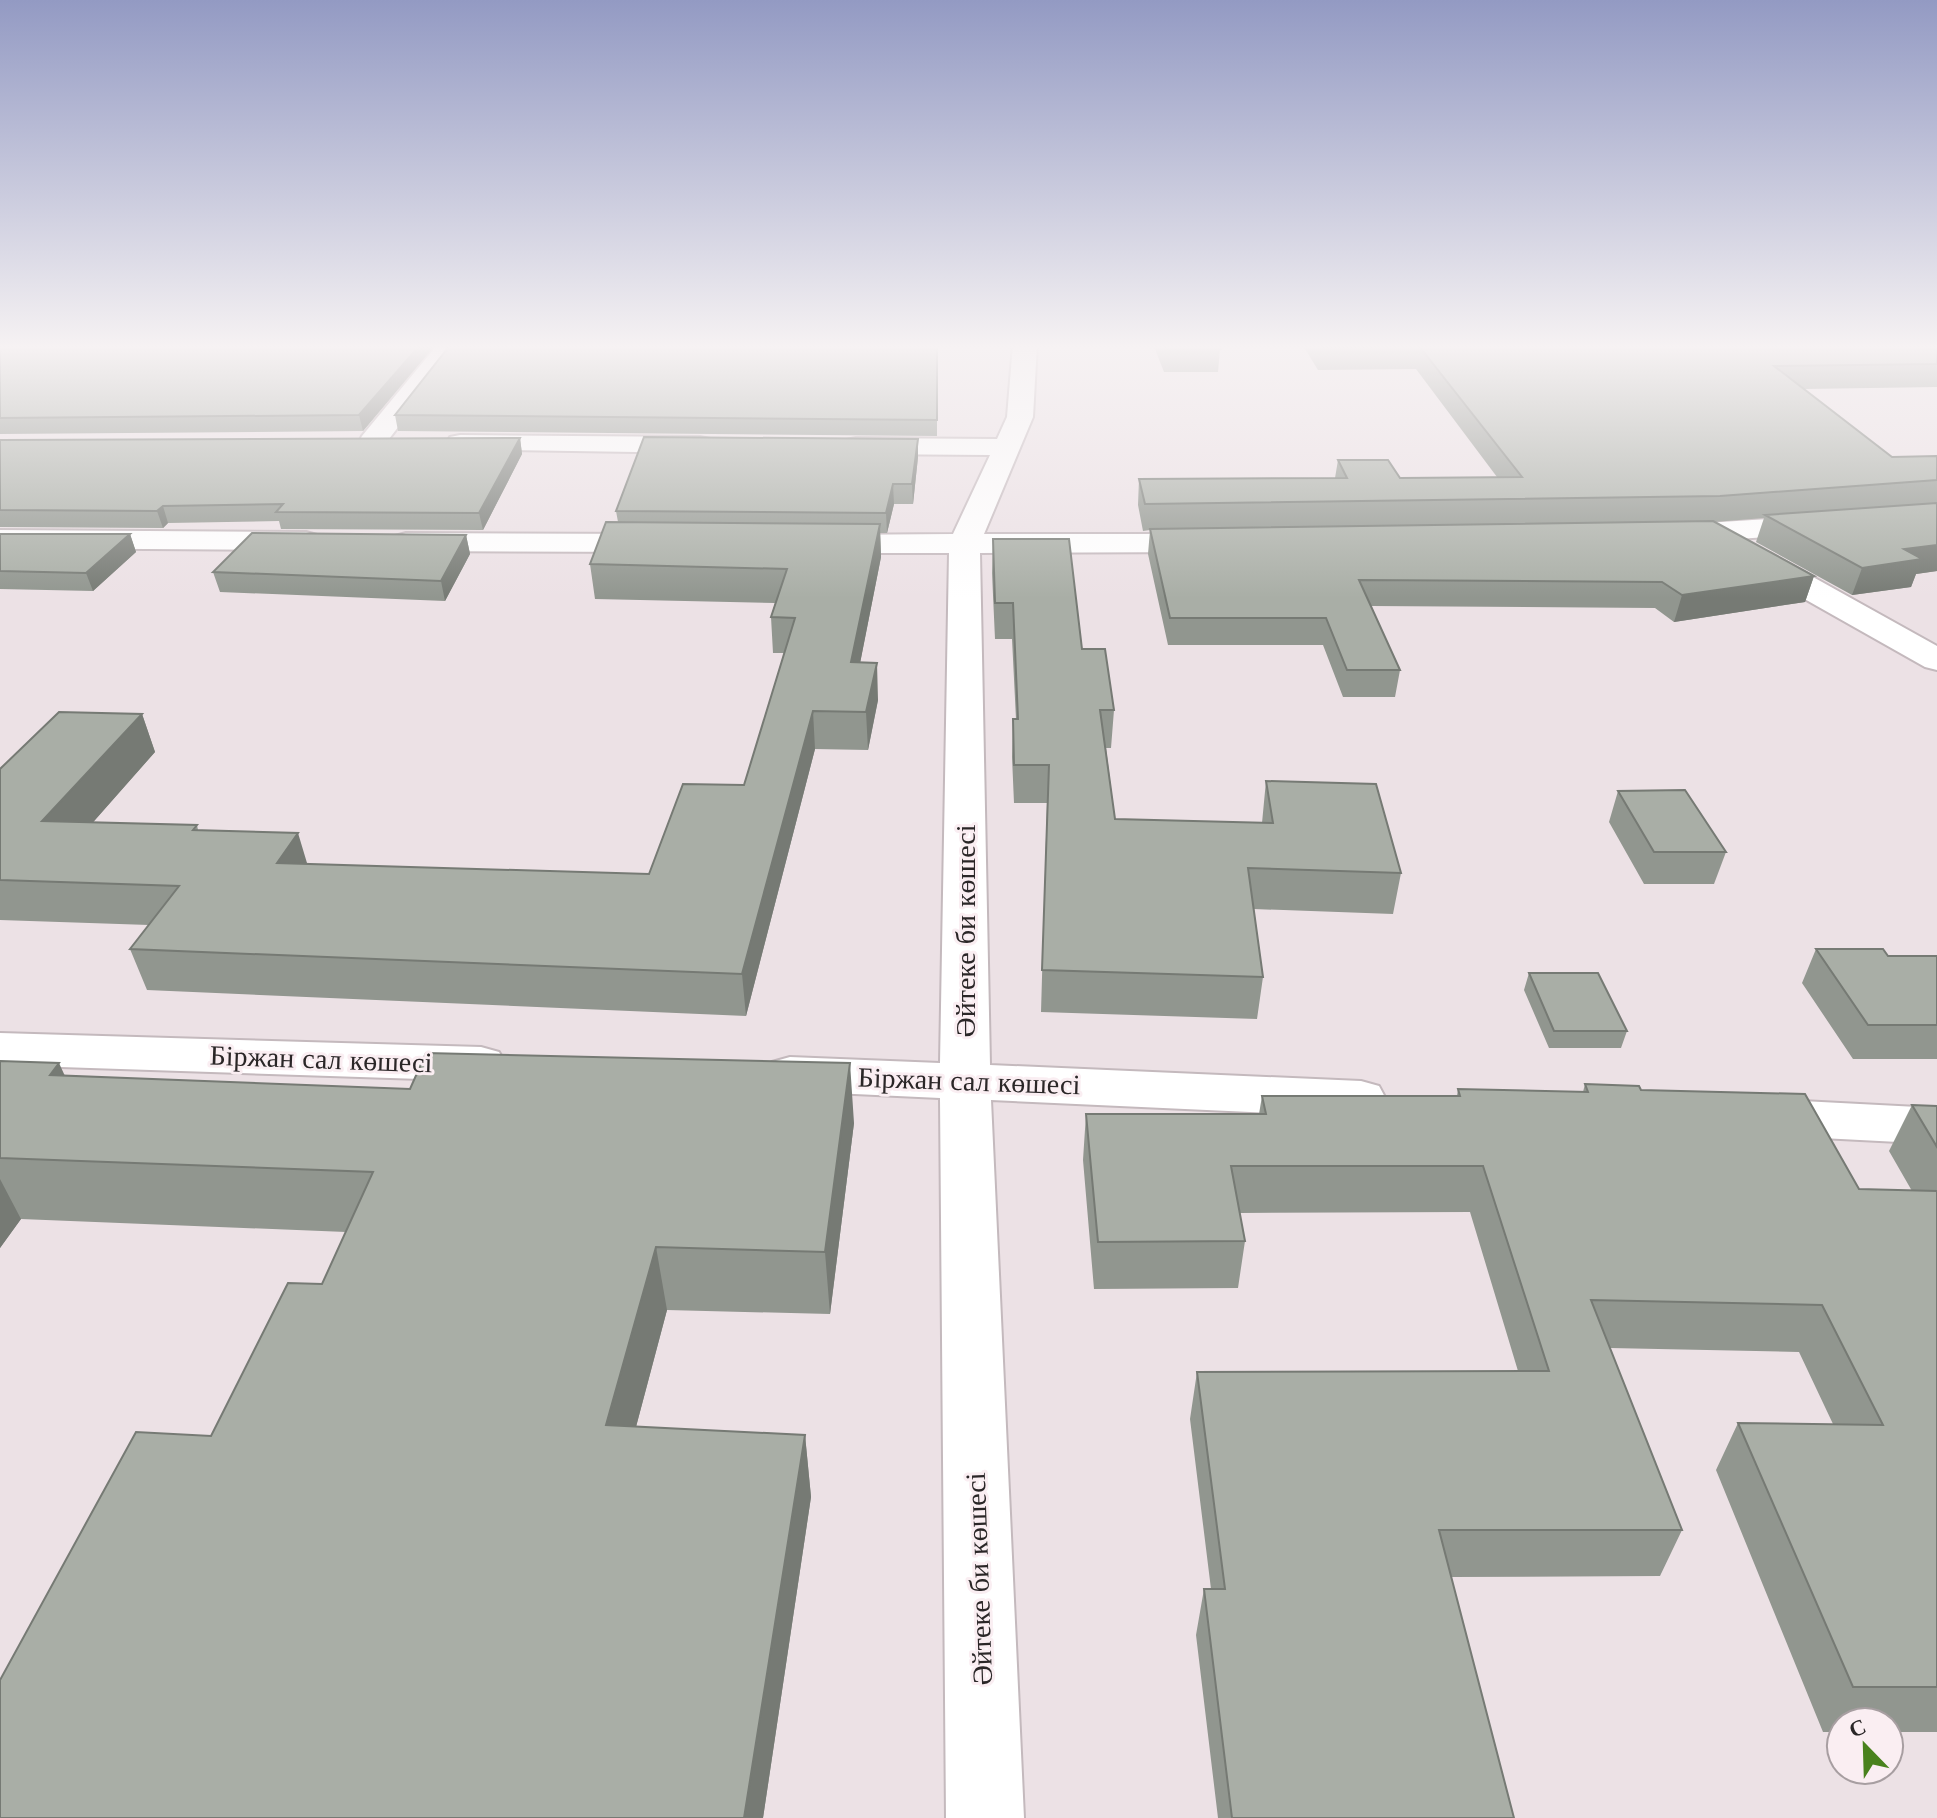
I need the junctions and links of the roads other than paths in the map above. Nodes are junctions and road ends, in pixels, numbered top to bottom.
1 (382, 429) edge
2 (1014, 429) edge
3 (341, 442) edge
4 (372, 442) junction
5 (404, 442) edge
6 (435, 442) edge
7 (721, 445) edge
8 (832, 446) edge
9 (1006, 447) junction
10 (1937, 517) edge
11 (1712, 534) junction
12 (1649, 535) edge
13 (0, 539) edge
14 (332, 541) edge
15 (379, 541) edge
16 (1242, 542) edge
17 (680, 543) edge
18 (790, 544) edge
19 (964, 545) junction
20 (1937, 660) edge
21 (0, 1049) edge
22 (522, 1066) edge
23 (744, 1073) edge
24 (965, 1080) junction
25 (1411, 1101) edge
26 (1714, 1115) edge
27 (1937, 1126) edge
28 (985, 1818) edge

1 - 4 street
2 - 9 street, Әйтеке би көшесі
3 - 4 street
4 - 5 street
6 - 7 street
8 - 9 street
9 - 19 street, Әйтеке би көшесі
10 - 11 street
11 - 12 street
11 - 20 street
13 - 14 street
15 - 17 street
16 - 19 street
18 - 19 street
19 - 24 street, Әйтеке би көшесі
21 - 22 street, Біржан сал көшесі
23 - 24 street, Біржан сал көшесі
24 - 25 street, Біржан сал көшесі
24 - 28 street, Әйтеке би көшесі
26 - 27 street

